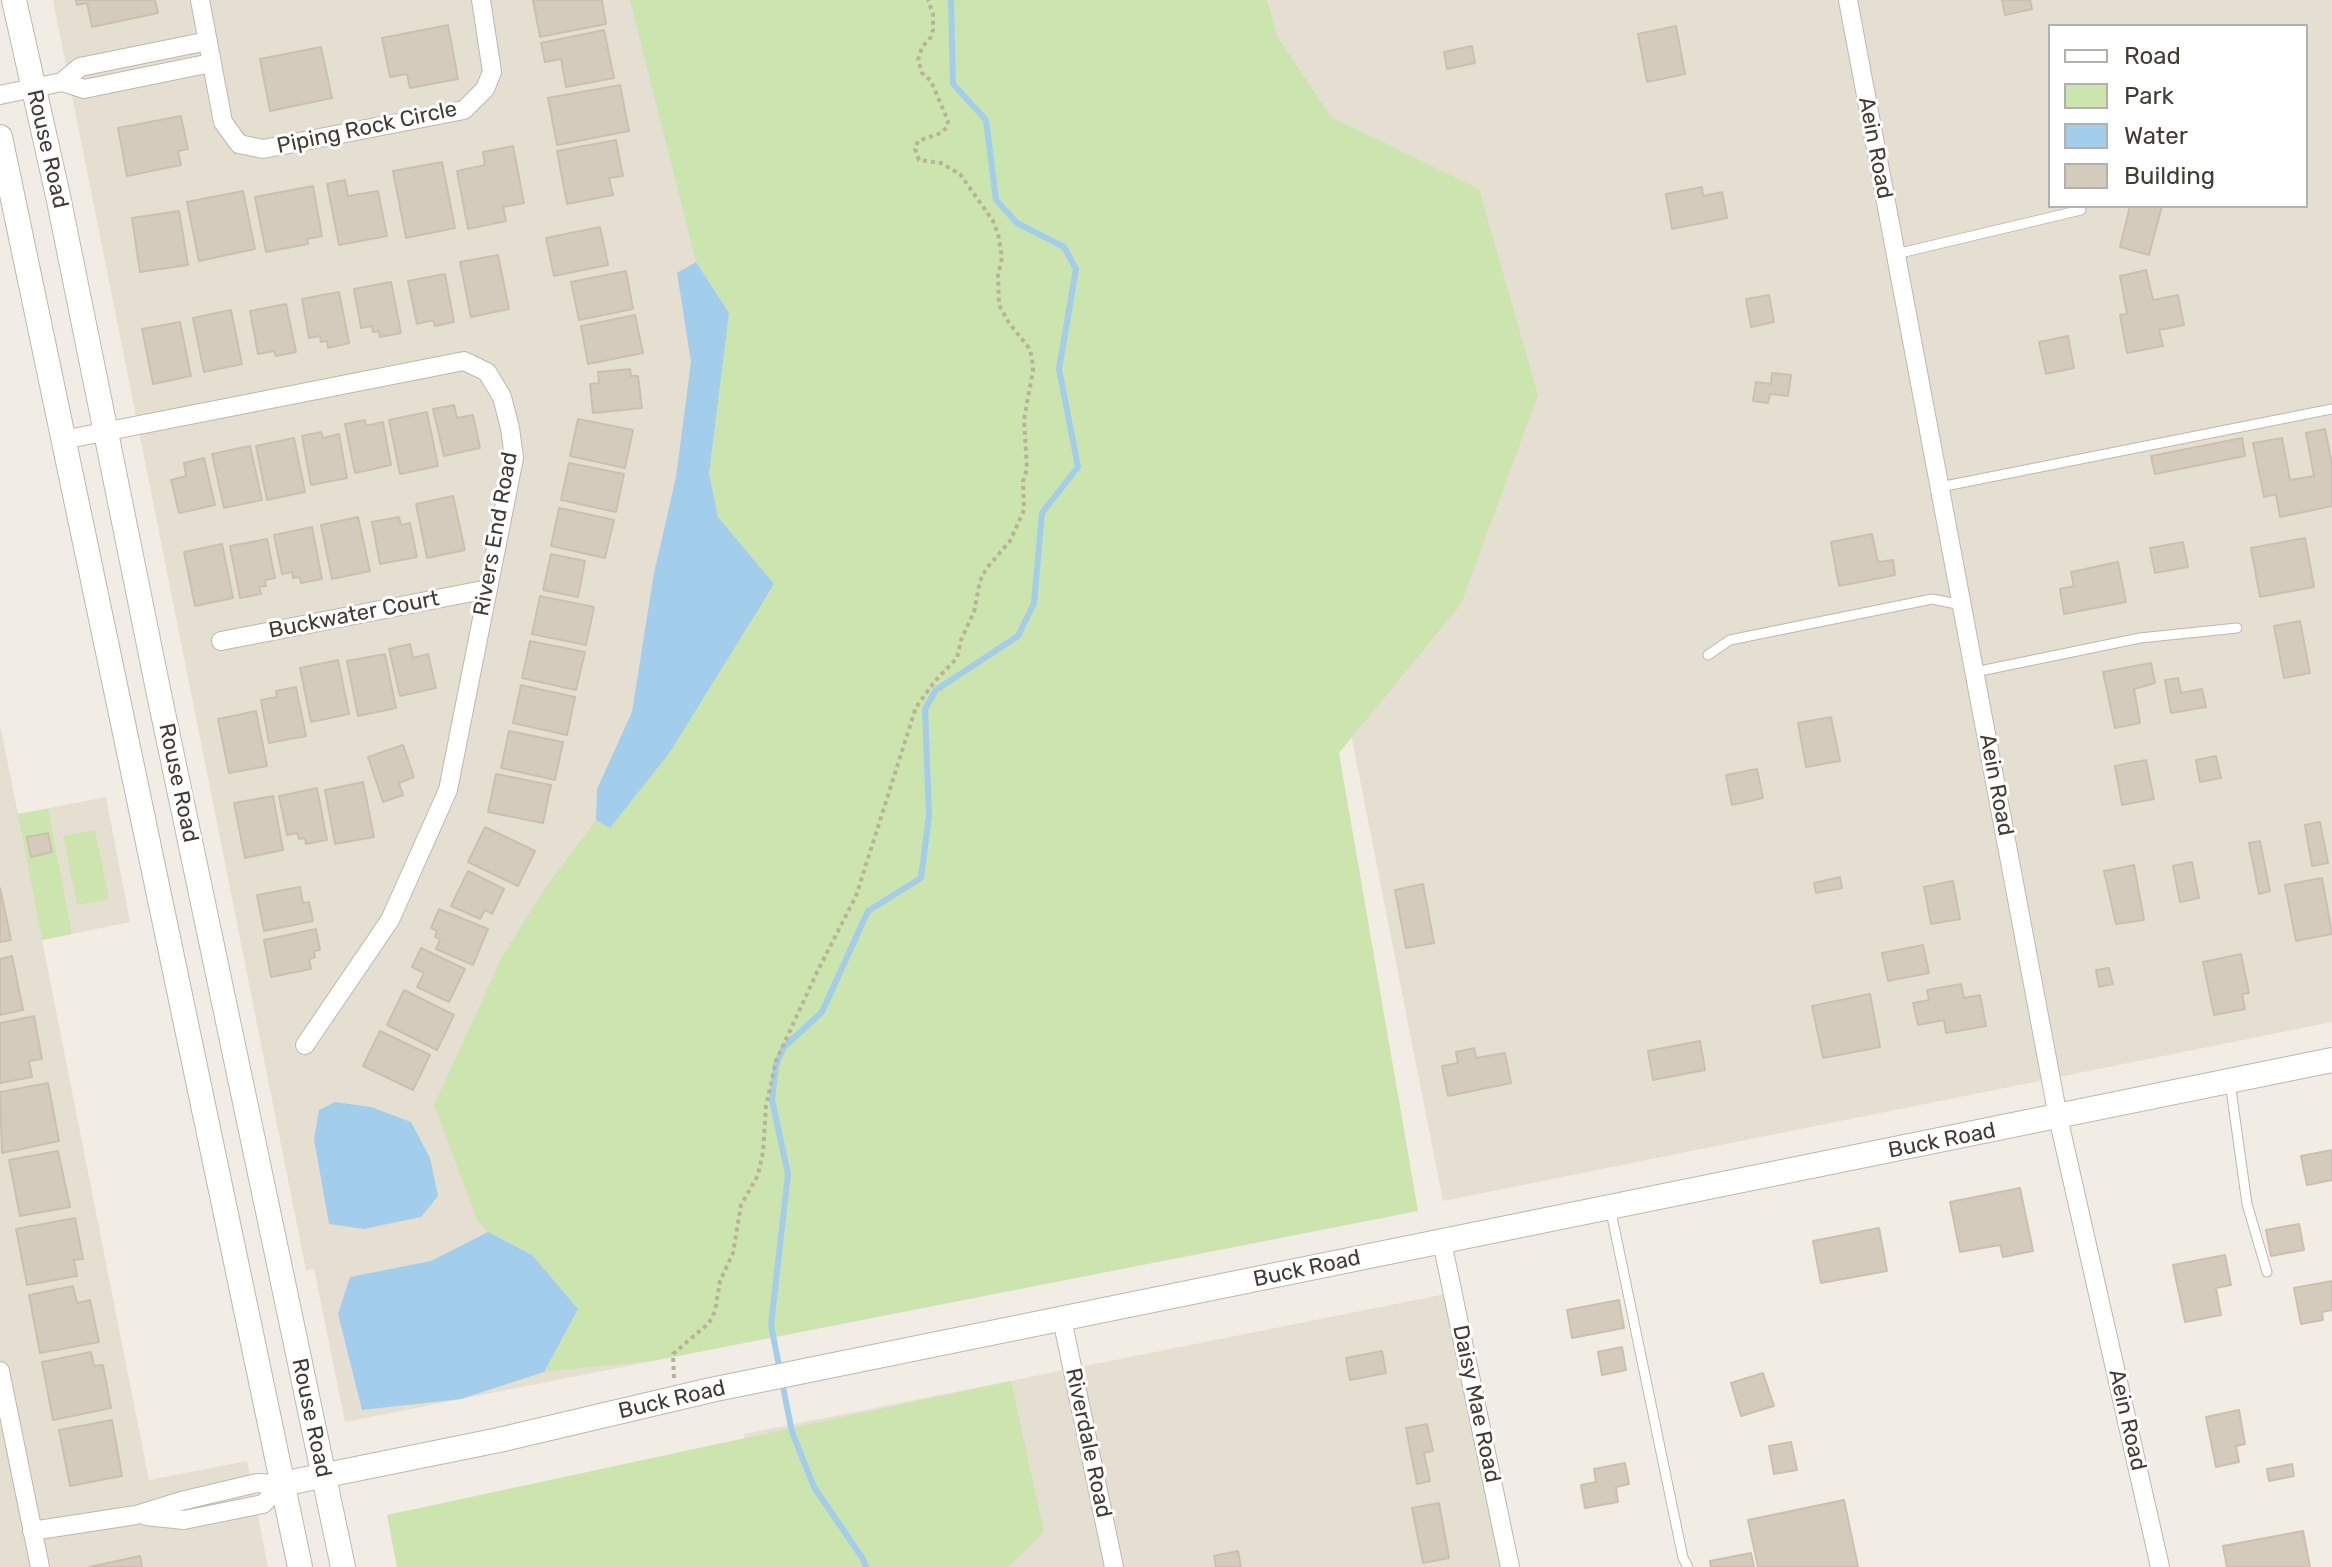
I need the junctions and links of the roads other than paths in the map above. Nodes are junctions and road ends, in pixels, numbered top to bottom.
1 (14, 0) edge
2 (200, 0) edge
3 (481, 0) edge
4 (1848, 0) edge
5 (208, 41) junction
6 (139, 55) junction
7 (211, 63) junction
8 (143, 76) junction
9 (62, 82) junction
10 (34, 88) junction
11 (0, 95) edge
12 (0, 137) edge
13 (2081, 210) dead end
14 (1896, 254) junction
15 (2332, 409) edge
16 (106, 432) junction
17 (63, 440) junction
18 (1940, 487) junction
19 (488, 589) junction
20 (1962, 605) junction
21 (2237, 628) dead end
22 (221, 641) dead end
23 (1708, 655) dead end
24 (1975, 672) junction
25 (305, 1045) dead end
26 (2332, 1060) edge
27 (2230, 1082) junction
28 (2058, 1117) junction
29 (1610, 1207) junction
30 (1442, 1242) junction
31 (2267, 1272) dead end
32 (1062, 1319) junction
33 (0, 1371) edge
34 (323, 1475) junction
35 (282, 1484) junction
36 (181, 1501) junction
37 (136, 1515) junction
38 (184, 1520) junction
39 (32, 1531) junction
40 (40, 1567) edge
41 (300, 1567) edge
42 (343, 1567) edge
43 (1114, 1567) edge
44 (1510, 1567) edge
45 (1688, 1567) edge
46 (2160, 1567) edge

1 - 10 street, Rouse Road
2 - 5 street, Piping Rock Circle
3 - 7 street, Piping Rock Circle
4 - 14 street, Aein Road
5 - 6 street
5 - 7 street, Piping Rock Circle
6 - 8 street
6 - 9 street
7 - 8 street
8 - 9 street
9 - 10 street
10 - 11 street
10 - 16 street, Rouse Road
12 - 17 street, Rouse Road
13 - 14 lane
14 - 18 street, Aein Road
15 - 18 lane
16 - 17 street, Rivers End Road
16 - 19 street, Rivers End Road
16 - 34 street, Rouse Road
17 - 35 street, Rouse Road
18 - 20 street, Aein Road
19 - 22 street, Buckwater Court
19 - 25 street, Rivers End Road
20 - 23 lane
20 - 24 street, Aein Road
21 - 24 lane
24 - 28 street, Aein Road
26 - 27 street, Buck Road
27 - 28 street, Buck Road
27 - 31 lane
28 - 29 street, Buck Road
28 - 46 street, Aein Road
29 - 30 street, Buck Road
29 - 45 lane
30 - 32 street, Buck Road
30 - 44 street, Daisy Mae Road
32 - 34 street, Buck Road
32 - 43 street, Riverdale Road
33 - 39 street
34 - 35 street, Buck Road
34 - 42 street, Rouse Road
35 - 36 street, Buck Road
35 - 38 street, Buck Road
35 - 41 street, Rouse Road
36 - 37 street, Buck Road
36 - 38 street
37 - 38 street, Buck Road
37 - 39 street, Buck Road
39 - 40 street

